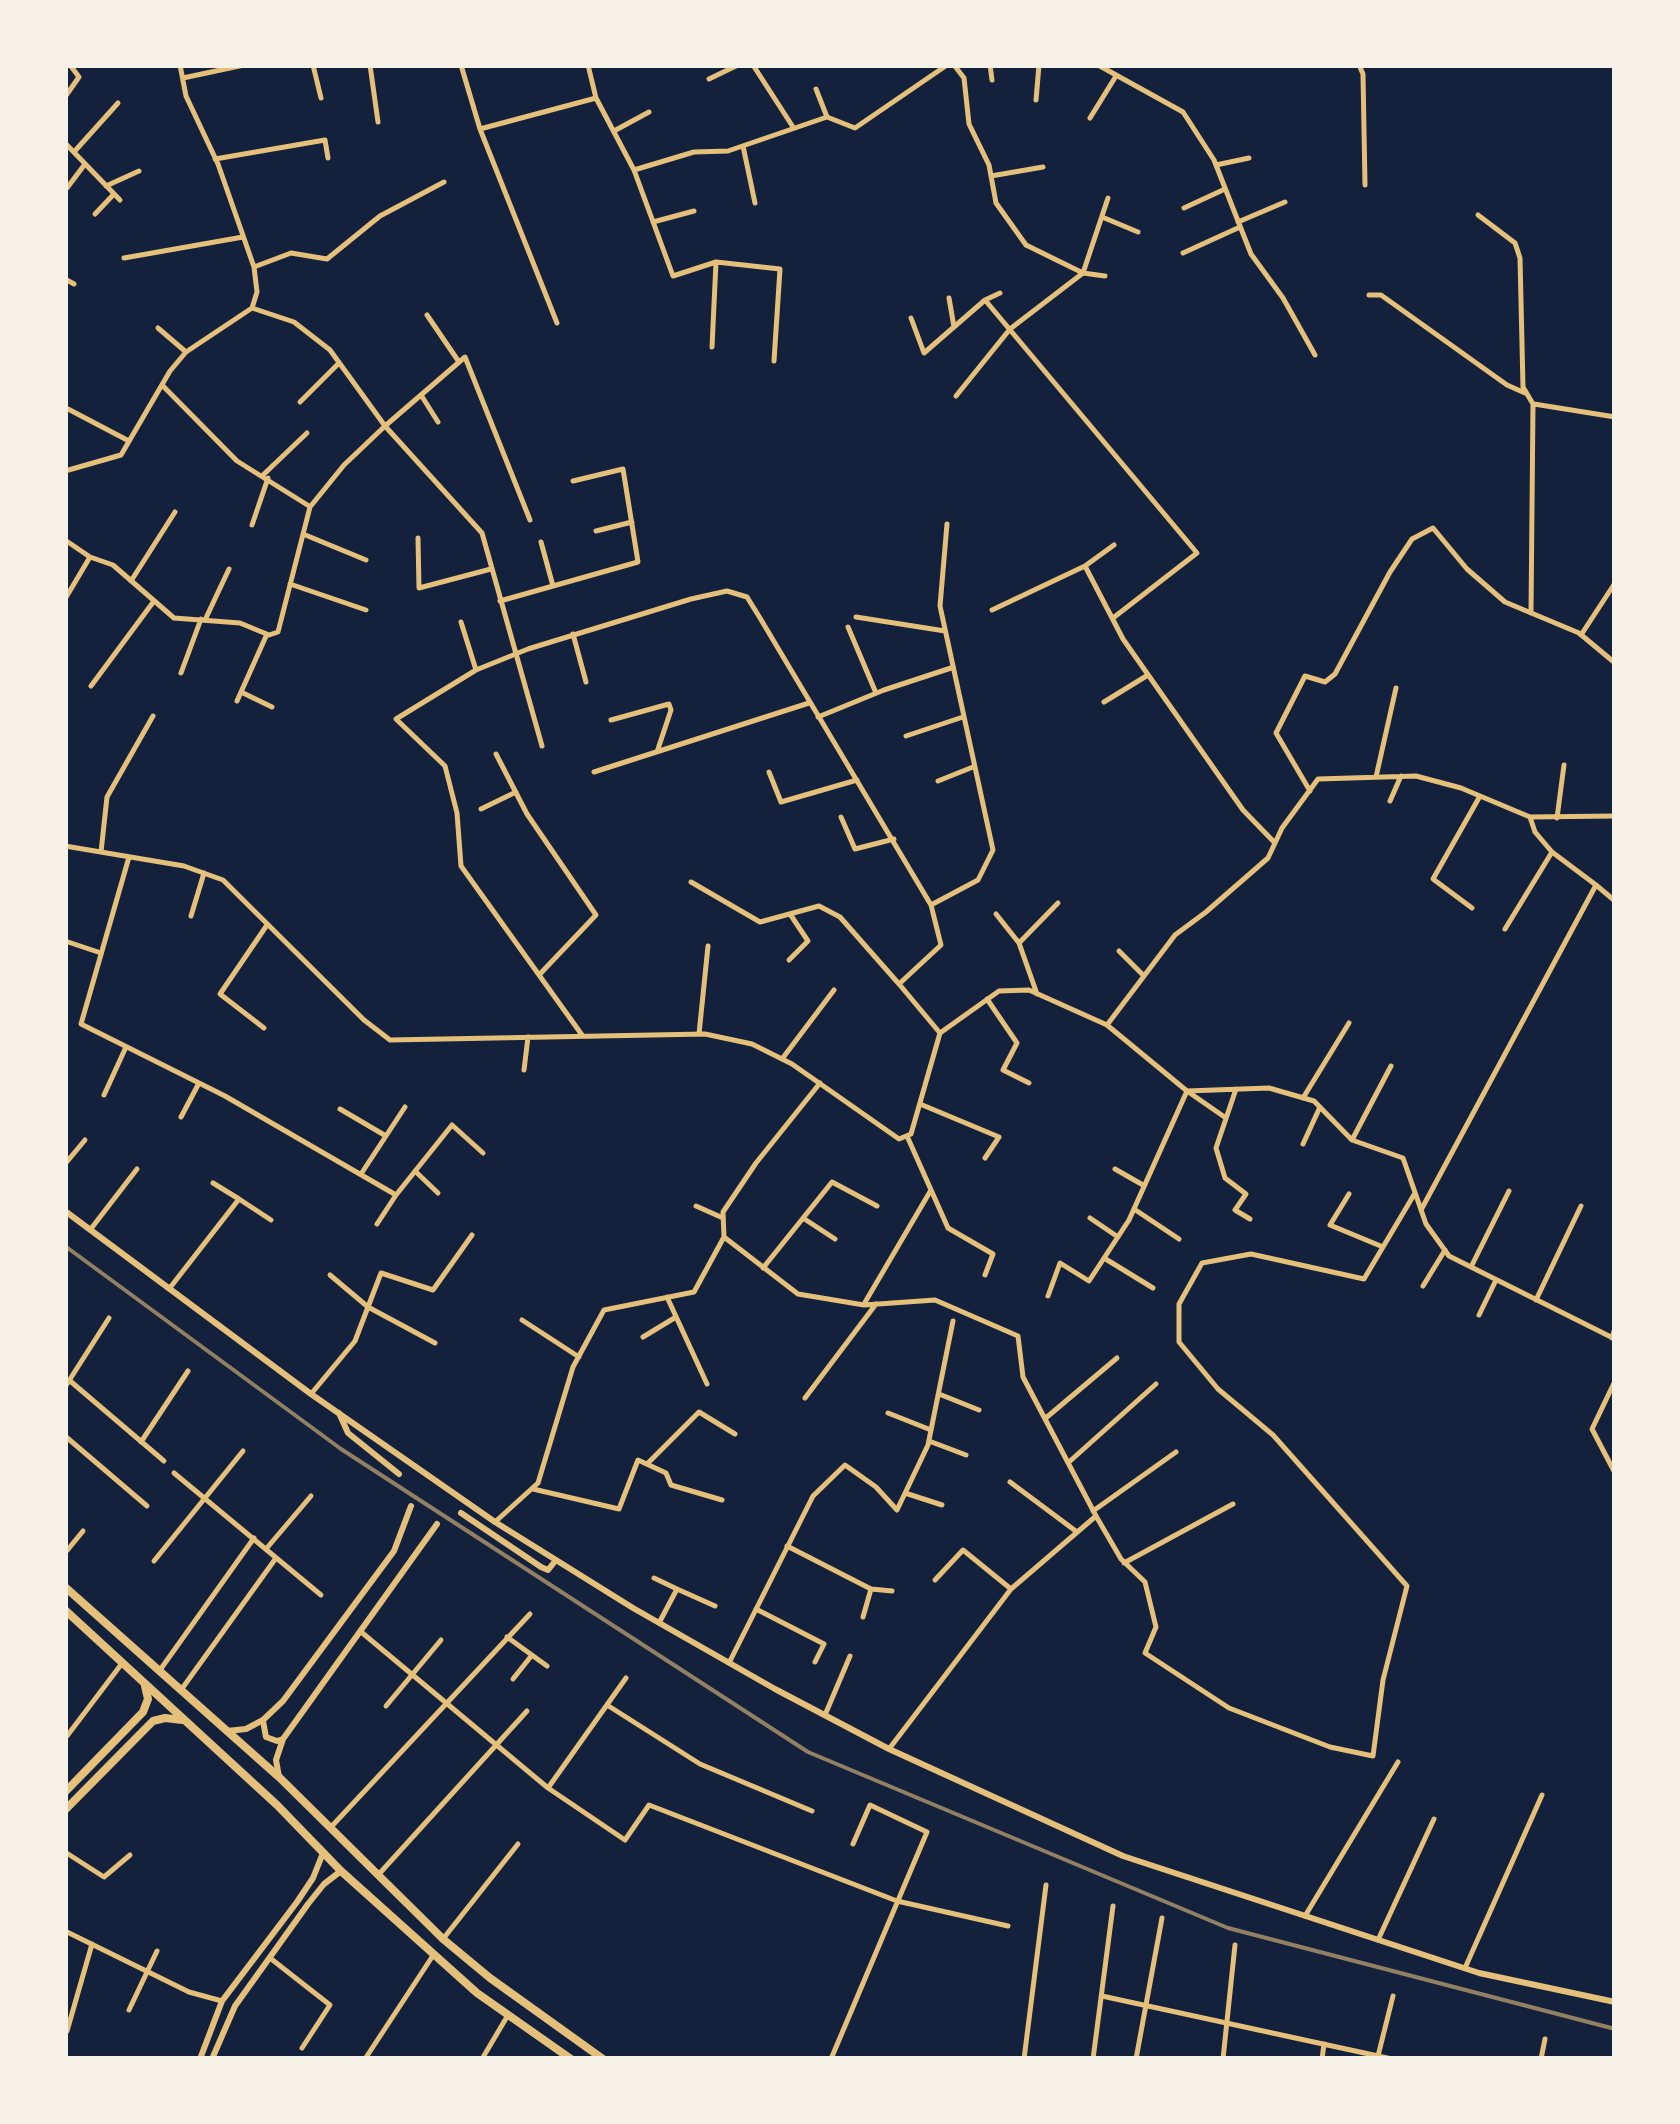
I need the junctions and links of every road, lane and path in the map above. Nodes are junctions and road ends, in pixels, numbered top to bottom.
1 (70, 65) edge
2 (180, 65) edge
3 (244, 65) edge
4 (313, 65) edge
5 (370, 65) edge
6 (461, 65) edge
7 (590, 65) edge
8 (738, 65) edge
9 (753, 65) edge
10 (946, 65) edge
11 (954, 65) edge
12 (990, 65) edge
13 (1038, 65) edge
14 (1098, 65) edge
15 (1359, 65) edge
16 (1116, 76) junction
17 (183, 78) junction
18 (710, 79) dead end
19 (992, 80) dead end
20 (816, 88) dead end
21 (65, 97) edge
22 (321, 98) dead end
23 (596, 98) junction
24 (1036, 100) dead end
25 (118, 103) dead end
26 (650, 112) dead end
27 (827, 117) junction
28 (1090, 118) dead end
29 (378, 122) dead end
30 (794, 127) junction
31 (480, 130) junction
32 (614, 131) junction
33 (65, 143) edge
34 (743, 146) junction
35 (74, 152) junction
36 (328, 158) dead end
37 (1249, 158) dead end
38 (215, 159) junction
39 (85, 164) junction
40 (1216, 166) junction
41 (1043, 167) dead end
42 (634, 170) junction
43 (139, 172) dead end
44 (991, 176) junction
45 (444, 182) dead end
46 (1365, 184) dead end
47 (106, 186) junction
48 (67, 188) edge
49 (1225, 189) junction
50 (114, 194) junction
51 (1108, 198) dead end
52 (120, 200) dead end
53 (1285, 202) dead end
54 (755, 203) dead end
55 (1184, 208) dead end
56 (694, 211) dead end
57 (94, 214) dead end
58 (1478, 215) dead end
59 (1102, 218) junction
60 (653, 222) junction
61 (1239, 224) junction
62 (1138, 232) dead end
63 (244, 237) junction
64 (1183, 253) dead end
65 (124, 258) dead end
66 (716, 262) junction
67 (254, 266) junction
68 (1083, 272) junction
69 (1106, 276) dead end
70 (65, 278) edge
71 (74, 284) dead end
72 (1000, 293) dead end
73 (1369, 295) dead end
74 (948, 298) dead end
75 (985, 300) junction
76 (252, 308) junction
77 (426, 315) dead end
78 (911, 318) dead end
79 (557, 323) dead end
80 (954, 326) junction
81 (158, 328) dead end
82 (1010, 329) junction
83 (712, 347) dead end
84 (186, 352) junction
85 (1315, 356) dead end
86 (458, 362) junction
87 (774, 362) dead end
88 (339, 363) junction
89 (162, 385) junction
90 (421, 395) junction
91 (1528, 395) junction
92 (956, 396) dead end
93 (300, 402) dead end
94 (1533, 404) junction
95 (68, 409) dead end
96 (1615, 416) edge
97 (438, 422) dead end
98 (385, 426) junction
99 (307, 433) dead end
100 (129, 441) junction
101 (65, 471) edge
102 (265, 477) junction
103 (573, 481) dead end
104 (310, 507) junction
105 (175, 512) dead end
106 (530, 520) dead end
107 (632, 522) junction
108 (947, 524) dead end
109 (252, 525) dead end
110 (596, 531) dead end
111 (303, 534) junction
112 (418, 538) dead end
113 (65, 540) edge
114 (540, 542) dead end
115 (1114, 545) dead end
116 (90, 558) junction
117 (366, 560) dead end
118 (1085, 566) junction
119 (229, 568) dead end
120 (492, 569) junction
121 (131, 581) junction
122 (1615, 583) edge
123 (290, 584) junction
124 (553, 586) junction
125 (65, 598) edge
126 (154, 601) junction
127 (500, 601) junction
128 (366, 610) dead end
129 (992, 610) dead end
130 (1530, 613) junction
131 (856, 617) dead end
132 (1112, 618) junction
133 (203, 619) junction
134 (461, 622) dead end
135 (848, 627) dead end
136 (945, 631) junction
137 (573, 634) junction
138 (1581, 634) junction
139 (268, 635) junction
140 (516, 654) junction
141 (1615, 663) edge
142 (952, 667) junction
143 (476, 670) junction
144 (181, 673) dead end
145 (1148, 675) junction
146 (586, 682) dead end
147 (91, 686) dead end
148 (1396, 688) dead end
149 (241, 692) junction
150 (876, 693) junction
151 (238, 702) dead end
152 (809, 702) junction
153 (1104, 702) dead end
154 (272, 707) dead end
155 (153, 716) dead end
156 (818, 717) junction
157 (962, 717) junction
158 (611, 720) dead end
159 (906, 736) dead end
160 (542, 746) dead end
161 (657, 752) junction
162 (496, 754) dead end
163 (1564, 765) dead end
164 (973, 767) junction
165 (594, 772) dead end
166 (769, 772) dead end
167 (1401, 776) junction
168 (1376, 777) junction
169 (857, 780) junction
170 (938, 781) dead end
171 (1310, 791) junction
172 (516, 792) junction
173 (1480, 796) junction
174 (1390, 801) dead end
175 (481, 809) dead end
176 (1615, 816) edge
177 (841, 818) dead end
178 (1530, 818) junction
179 (1556, 818) junction
180 (894, 838) junction
181 (1274, 842) junction
182 (65, 846) edge
183 (101, 852) junction
184 (1552, 852) junction
185 (129, 857) junction
186 (204, 874) junction
187 (691, 882) dead end
188 (1596, 885) junction
189 (1615, 901) edge
190 (1058, 903) dead end
191 (931, 905) junction
192 (1472, 908) dead end
193 (790, 914) junction
194 (996, 914) dead end
195 (191, 916) dead end
196 (268, 925) junction
197 (1505, 929) dead end
198 (65, 941) edge
199 (1019, 943) junction
200 (708, 946) dead end
201 (1119, 951) dead end
202 (102, 953) junction
203 (789, 960) dead end
204 (540, 975) junction
205 (1144, 976) junction
206 (899, 984) junction
207 (834, 990) dead end
208 (1038, 994) junction
209 (987, 999) junction
210 (1349, 1023) dead end
211 (1107, 1025) junction
212 (264, 1028) dead end
213 (699, 1034) junction
214 (940, 1034) junction
215 (584, 1036) junction
216 (528, 1037) junction
217 (126, 1047) junction
218 (782, 1059) junction
219 (1391, 1066) dead end
220 (524, 1070) dead end
221 (199, 1083) junction
222 (1029, 1083) dead end
223 (820, 1084) junction
224 (1236, 1089) junction
225 (1188, 1091) junction
226 (104, 1095) dead end
227 (1303, 1098) junction
228 (920, 1104) junction
229 (405, 1107) dead end
230 (1320, 1107) junction
231 (340, 1109) dead end
232 (181, 1116) dead end
233 (1226, 1118) junction
234 (386, 1136) junction
235 (906, 1136) junction
236 (85, 1140) dead end
237 (1352, 1140) junction
238 (1304, 1144) dead end
239 (482, 1152) dead end
240 (985, 1158) dead end
241 (65, 1164) edge
242 (137, 1169) dead end
243 (1116, 1169) dead end
244 (416, 1170) junction
245 (361, 1174) junction
246 (213, 1184) dead end
247 (1144, 1186) junction
248 (931, 1190) junction
249 (1509, 1191) dead end
250 (438, 1193) dead end
251 (1415, 1193) junction
252 (1349, 1194) dead end
253 (396, 1195) junction
254 (239, 1199) junction
255 (696, 1206) dead end
256 (877, 1206) dead end
257 (1581, 1206) dead end
258 (1134, 1209) junction
259 (1421, 1210) junction
260 (65, 1212) edge
261 (723, 1215) junction
262 (803, 1218) junction
263 (1090, 1218) dead end
264 (1250, 1219) dead end
265 (272, 1220) dead end
266 (377, 1224) dead end
267 (90, 1230) junction
268 (472, 1236) dead end
269 (1118, 1236) junction
270 (724, 1237) junction
271 (835, 1238) dead end
272 (1179, 1240) dead end
273 (1383, 1247) junction
274 (1445, 1250) junction
275 (1104, 1258) junction
276 (1471, 1267) junction
277 (763, 1268) junction
278 (330, 1275) dead end
279 (985, 1275) dead end
280 (1496, 1280) junction
281 (1423, 1286) dead end
282 (1153, 1288) dead end
283 (170, 1289) junction
284 (1048, 1296) dead end
285 (667, 1298) junction
286 (1536, 1300) junction
287 (876, 1304) junction
288 (864, 1305) junction
289 (368, 1307) junction
290 (1479, 1316) dead end
291 (109, 1318) dead end
292 (676, 1318) junction
293 (522, 1320) dead end
294 (952, 1321) dead end
295 (1615, 1328) edge
296 (643, 1337) dead end
297 (1614, 1338) edge
298 (435, 1343) dead end
299 (578, 1357) junction
300 (1117, 1358) dead end
301 (188, 1371) dead end
302 (1615, 1381) edge
303 (67, 1384) edge
304 (706, 1384) dead end
305 (1156, 1384) dead end
306 (311, 1394) junction
307 (939, 1394) junction
308 (804, 1398) dead end
309 (978, 1410) dead end
310 (338, 1412) junction
311 (888, 1413) dead end
312 (1046, 1417) junction
313 (931, 1430) junction
314 (735, 1434) dead end
315 (65, 1436) edge
316 (928, 1441) junction
317 (141, 1442) junction
318 (243, 1450) dead end
319 (1176, 1452) dead end
320 (966, 1455) dead end
321 (164, 1461) dead end
322 (1069, 1462) junction
323 (648, 1463) junction
324 (174, 1473) dead end
325 (1615, 1473) edge
326 (399, 1474) dead end
327 (1010, 1482) dead end
328 (533, 1489) junction
329 (905, 1493) junction
330 (204, 1496) junction
331 (310, 1496) dead end
332 (722, 1500) dead end
333 (1233, 1504) dead end
334 (942, 1505) dead end
335 (147, 1506) dead end
336 (411, 1506) dead end
337 (461, 1513) dead end
338 (1094, 1514) junction
339 (495, 1522) junction
340 (436, 1524) dead end
341 (83, 1530) dead end
342 (1077, 1532) junction
343 (254, 1538) junction
344 (788, 1546) junction
345 (266, 1548) junction
346 (394, 1550) junction
347 (65, 1552) edge
348 (276, 1558) junction
349 (154, 1560) dead end
350 (556, 1560) junction
351 (409, 1561) junction
352 (1124, 1563) junction
353 (654, 1578) dead end
354 (934, 1580) dead end
355 (65, 1587) edge
356 (677, 1589) junction
357 (870, 1589) junction
358 (1011, 1589) junction
359 (892, 1591) dead end
360 (320, 1595) dead end
361 (715, 1606) dead end
362 (65, 1610) edge
363 (756, 1610) junction
364 (530, 1614) dead end
365 (864, 1617) dead end
366 (659, 1623) junction
367 (360, 1631) junction
368 (508, 1637) junction
369 (441, 1640) dead end
370 (532, 1655) junction
371 (850, 1656) dead end
372 (124, 1662) junction
373 (815, 1662) dead end
374 (729, 1663) junction
375 (547, 1666) dead end
376 (159, 1670) junction
377 (413, 1674) junction
378 (626, 1678) dead end
379 (513, 1679) dead end
380 (143, 1682) junction
381 (181, 1690) junction
382 (446, 1702) junction
383 (607, 1705) junction
384 (386, 1706) dead end
385 (527, 1710) dead end
386 (825, 1715) junction
387 (139, 1716) junction
388 (182, 1720) junction
389 (263, 1720) junction
390 (148, 1727) junction
391 (226, 1731) junction
392 (65, 1734) edge
393 (283, 1739) junction
394 (498, 1746) junction
395 (890, 1749) junction
396 (1398, 1762) dead end
397 (280, 1778) junction
398 (548, 1788) junction
399 (65, 1792) edge
400 (1542, 1796) dead end
401 (65, 1810) edge
402 (812, 1811) dead end
403 (1434, 1818) dead end
404 (331, 1827) junction
405 (518, 1844) dead end
406 (853, 1844) dead end
407 (65, 1852) edge
408 (323, 1853) junction
409 (130, 1855) dead end
410 (341, 1871) junction
411 (379, 1874) junction
412 (1046, 1885) dead end
413 (898, 1901) junction
414 (1113, 1906) dead end
415 (1306, 1916) junction
416 (1162, 1918) dead end
417 (1008, 1926) dead end
418 (65, 1931) edge
419 (444, 1938) junction
420 (1378, 1940) junction
421 (92, 1944) junction
422 (1235, 1945) dead end
423 (156, 1951) dead end
424 (434, 1954) junction
425 (270, 1958) junction
426 (1464, 1968) junction
427 (146, 1971) junction
428 (1102, 1996) junction
429 (1393, 1996) dead end
430 (222, 2001) junction
431 (1615, 2002) edge
432 (1147, 2006) junction
433 (129, 2010) dead end
434 (508, 2015) junction
435 (1228, 2022) junction
436 (67, 2031) edge
437 (1545, 2039) dead end
438 (1324, 2044) junction
439 (302, 2048) dead end
440 (565, 2057) edge
441 (1378, 2058) edge
442 (200, 2059) edge
443 (212, 2059) edge
444 (365, 2059) edge
445 (482, 2059) edge
446 (603, 2059) edge
447 (832, 2059) edge
448 (1024, 2059) edge
449 (1093, 2059) edge
450 (1136, 2059) edge
451 (1223, 2059) edge
452 (1322, 2059) edge
453 (1392, 2059) edge
454 (1540, 2059) edge

1 - 21 street
2 - 17 street
3 - 17 street
4 - 22 street
5 - 29 street
6 - 31 street
7 - 23 street
8 - 18 street
9 - 30 street
10 - 27 street
11 - 44 street
12 - 19 street
13 - 24 street
14 - 16 street
15 - 46 street
16 - 28 street
16 - 40 street
17 - 38 street
20 - 27 street
23 - 31 street
23 - 32 street
25 - 35 street
26 - 32 street
27 - 30 street
30 - 34 street
31 - 79 street
32 - 42 street
33 - 35 street
34 - 42 street
34 - 54 street
35 - 39 street
36 - 38 street
37 - 40 street
38 - 63 street
39 - 47 street
39 - 48 street
40 - 49 street
41 - 44 street
42 - 60 street
43 - 47 street
44 - 68 street
45 - 67 street
47 - 50 street
49 - 55 street
49 - 61 street
50 - 52 street
50 - 57 street
51 - 59 street
53 - 61 street
56 - 60 street
58 - 91 street
59 - 62 street
59 - 68 street
60 - 66 street
61 - 64 street
61 - 85 street
63 - 65 street
63 - 67 street
66 - 83 street
66 - 87 street
67 - 76 street
68 - 69 street
68 - 82 street
70 - 71 street
72 - 75 street
73 - 91 street
74 - 80 street
75 - 80 street
75 - 82 street
76 - 84 street
76 - 88 street
77 - 86 street
78 - 80 street
81 - 84 street
82 - 92 street
82 - 132 street
84 - 89 street
86 - 90 street
86 - 106 street
88 - 93 street
88 - 98 street
89 - 100 street
89 - 102 street
90 - 97 street
90 - 98 street
91 - 94 street
94 - 96 street
94 - 130 street
95 - 100 street
98 - 104 street
98 - 120 street
99 - 102 street
100 - 101 street
102 - 104 street
102 - 109 street
103 - 107 street
104 - 111 street
105 - 121 street
107 - 110 street
107 - 124 street
108 - 136 street
111 - 117 street
111 - 123 street
112 - 120 street
113 - 116 street
114 - 124 street
115 - 118 street
116 - 121 street
116 - 125 street
118 - 129 street
118 - 132 street
119 - 133 street
120 - 127 street
121 - 126 street
122 - 138 street
123 - 128 street
123 - 139 street
124 - 127 street
126 - 133 street
126 - 147 street
127 - 140 street
130 - 138 street
130 - 171 street
131 - 136 street
132 - 145 street
133 - 139 street
133 - 144 street
134 - 143 street
135 - 150 street
136 - 142 street
137 - 140 street
137 - 146 street
137 - 152 street
138 - 141 street
139 - 149 street
140 - 143 street
140 - 160 street
142 - 150 street
142 - 157 street
143 - 204 street
145 - 153 street
145 - 181 street
148 - 168 street
149 - 151 street
149 - 154 street
150 - 156 street
152 - 156 street
152 - 161 street
155 - 183 street
156 - 169 street
157 - 159 street
157 - 164 street
158 - 161 street
161 - 165 street
162 - 172 street
163 - 179 street
164 - 170 street
164 - 191 street
166 - 169 street
167 - 168 street
167 - 173 street
167 - 174 street
168 - 171 street
169 - 180 street
171 - 181 street
172 - 175 street
172 - 204 street
173 - 178 street
173 - 192 street
176 - 179 street
177 - 180 street
178 - 179 street
178 - 184 street
180 - 191 street
181 - 205 street
182 - 183 street
183 - 185 street
184 - 188 street
184 - 197 street
185 - 186 street
185 - 202 street
186 - 195 street
186 - 196 street
187 - 193 street
188 - 189 street
188 - 259 street
190 - 199 street
191 - 206 street
193 - 203 street
193 - 206 street
194 - 199 street
196 - 212 street
196 - 216 street
198 - 202 street
199 - 208 street
200 - 213 street
201 - 205 street
202 - 217 street
204 - 215 street
205 - 211 street
206 - 214 street
207 - 218 street
208 - 209 street
208 - 211 street
209 - 214 street
209 - 222 street
210 - 227 street
211 - 225 street
213 - 215 street
213 - 218 street
214 - 228 street
215 - 216 street
216 - 220 street
217 - 221 street
217 - 226 street
218 - 223 street
219 - 237 street
221 - 232 street
221 - 245 street
223 - 235 street
223 - 261 street
224 - 225 street
224 - 227 street
224 - 233 street
225 - 233 street
225 - 247 street
227 - 230 street
228 - 235 street
228 - 240 street
229 - 234 street
230 - 237 street
230 - 238 street
231 - 234 street
233 - 264 street
234 - 245 street
235 - 248 street
236 - 241 street
237 - 251 street
239 - 244 street
242 - 267 street
243 - 247 street
244 - 250 street
244 - 253 street
245 - 253 street
246 - 254 street
247 - 258 street
248 - 279 street
248 - 288 street
249 - 276 street
251 - 259 street
251 - 273 street
252 - 273 street
253 - 266 street
254 - 265 street
254 - 283 street
255 - 261 street
256 - 262 street
257 - 286 street
258 - 269 street
258 - 272 street
259 - 274 street
260 - 267 main road
261 - 270 street
262 - 271 street
262 - 277 street
263 - 269 street
267 - 283 main road
268 - 289 street
269 - 275 street
270 - 277 street
270 - 285 street
273 - 352 street
274 - 276 street
274 - 281 street
275 - 282 street
275 - 284 street
276 - 280 street
277 - 288 street
278 - 289 street
280 - 286 street
280 - 290 street
283 - 306 main road
285 - 292 street
285 - 299 street
286 - 297 street
287 - 288 street
287 - 308 street
287 - 312 street
289 - 298 street
289 - 306 street
291 - 303 street
292 - 296 street
292 - 304 street
293 - 299 street
294 - 307 street
295 - 297 street
299 - 328 street
300 - 312 street
301 - 317 street
302 - 325 street
303 - 317 street
305 - 322 street
306 - 310 main road
307 - 309 street
307 - 313 street
310 - 326 main road
310 - 339 main road
311 - 313 street
312 - 322 street
313 - 316 street
314 - 323 street
315 - 335 street
316 - 320 street
316 - 329 street
317 - 321 street
318 - 330 street
319 - 338 street
322 - 338 street
323 - 328 street
323 - 332 street
324 - 330 street
327 - 342 street
328 - 339 street
329 - 334 street
329 - 344 street
330 - 343 street
330 - 349 street
331 - 345 street
333 - 352 street
336 - 346 main road
337 - 350 main road
338 - 342 street
338 - 352 street
339 - 350 main road
340 - 351 main road
341 - 347 street
342 - 358 street
343 - 345 street
343 - 376 street
344 - 357 street
344 - 363 street
345 - 348 street
346 - 351 main road
346 - 389 main road
348 - 360 street
348 - 381 street
350 - 366 main road
351 - 367 main road
353 - 356 street
354 - 358 street
355 - 376 main road
356 - 361 street
356 - 366 street
357 - 359 street
357 - 365 street
358 - 395 street
362 - 372 main road
363 - 373 street
363 - 374 street
364 - 368 street
366 - 374 main road
367 - 377 street
367 - 393 main road
368 - 370 street
368 - 382 street
369 - 377 street
370 - 375 street
370 - 379 street
371 - 386 street
372 - 380 main road
372 - 392 street
374 - 386 main road
376 - 381 main road
377 - 382 street
377 - 384 street
378 - 383 street
380 - 387 main road
380 - 388 main road
381 - 391 main road
382 - 394 street
382 - 404 street
383 - 398 street
383 - 402 street
385 - 394 street
386 - 395 main road
387 - 390 main road
387 - 399 main road
388 - 390 main road
388 - 408 main road
389 - 391 main road
389 - 393 main road
390 - 401 main road
391 - 397 main road
393 - 397 main road
394 - 398 street
394 - 411 street
395 - 415 main road
396 - 415 street
397 - 404 main road
398 - 413 street
400 - 426 street
403 - 420 street
404 - 411 main road
405 - 419 street
406 - 413 street
407 - 409 street
408 - 410 main road
408 - 430 main road
410 - 424 main road
410 - 425 main road
411 - 419 main road
412 - 448 street
413 - 417 street
413 - 447 street
414 - 428 street
415 - 420 main road
416 - 432 street
418 - 421 street
419 - 446 main road
420 - 426 main road
421 - 427 street
421 - 436 street
422 - 435 street
423 - 427 street
424 - 434 main road
424 - 444 street
425 - 439 street
425 - 443 main road
426 - 431 main road
427 - 430 street
427 - 433 street
428 - 432 street
428 - 449 street
429 - 441 street
430 - 442 main road
432 - 435 street
432 - 450 street
434 - 440 main road
434 - 445 street
435 - 438 street
435 - 451 street
437 - 454 street
438 - 441 street
438 - 452 street
441 - 453 street

